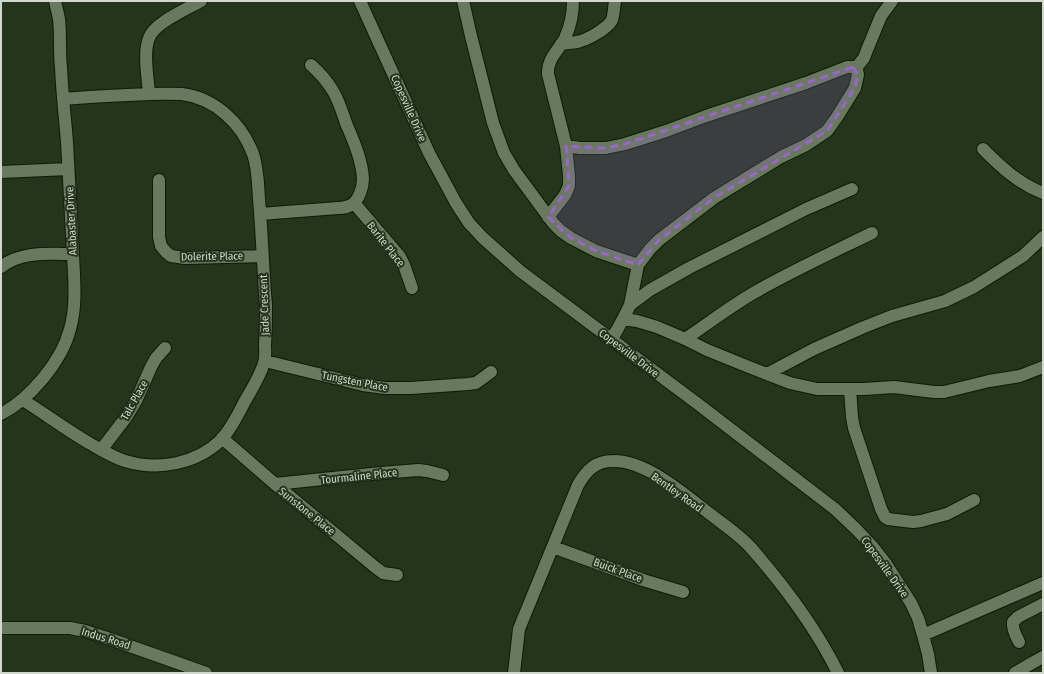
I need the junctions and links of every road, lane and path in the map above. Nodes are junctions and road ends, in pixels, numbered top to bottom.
1 (55, 1) edge
2 (201, 1) edge
3 (360, 1) edge
4 (463, 1) edge
5 (573, 1) edge
6 (615, 1) edge
7 (892, 1) edge
8 (561, 44) junction
9 (311, 65) dead end
10 (856, 68) junction
11 (149, 94) junction
12 (64, 99) junction
13 (566, 146) junction
14 (983, 149) dead end
15 (68, 169) junction
16 (1, 172) edge
17 (159, 180) dead end
18 (852, 189) dead end
19 (1043, 194) edge
20 (354, 203) junction
21 (260, 214) junction
22 (548, 217) junction
23 (872, 234) dead end
24 (1043, 237) edge
25 (73, 254) junction
26 (262, 256) junction
27 (638, 265) junction
28 (1, 268) edge
29 (412, 288) dead end
30 (630, 305) junction
31 (623, 319) junction
32 (612, 339) junction
33 (685, 339) junction
34 (165, 348) dead end
35 (265, 361) junction
36 (1043, 367) edge
37 (491, 372) dead end
38 (767, 374) junction
39 (850, 389) junction
40 (23, 400) junction
41 (1, 414) edge
42 (222, 438) junction
43 (101, 450) junction
44 (443, 475) dead end
45 (275, 484) junction
46 (974, 500) dead end
47 (554, 547) junction
48 (397, 575) dead end
49 (1043, 583) edge
50 (683, 592) dead end
51 (1043, 604) edge
52 (1, 628) edge
53 (923, 635) junction
54 (1019, 642) dead end
55 (1043, 657) edge
56 (206, 673) edge
57 (514, 673) edge
58 (838, 673) edge
59 (931, 673) edge
60 (1015, 673) edge

1 - 12 street, Alabaster Drive
2 - 11 street
3 - 32 street, Copesville Drive
4 - 22 street
5 - 8 street
6 - 8 street
7 - 10 street
8 - 13 street
9 - 20 street
10 - 13 street
10 - 27 street
11 - 12 street, Jade Crescent
11 - 21 street, Jade Crescent
12 - 15 street, Alabaster Drive
13 - 22 street
14 - 19 street
15 - 16 street
15 - 25 street, Alabaster Drive
17 - 26 street, Dolerite Place
18 - 30 street
20 - 21 street
20 - 29 street, Barite Place
21 - 26 street, Jade Crescent
22 - 27 street
23 - 33 street
24 - 38 street
25 - 28 street
25 - 40 street, Alabaster Drive
26 - 35 street, Jade Crescent
27 - 30 street
30 - 31 street
31 - 32 street
31 - 33 street
32 - 53 street, Copesville Drive
33 - 38 street
34 - 43 street, Talc Place
35 - 37 street, Tungsten Place
35 - 42 street, Jade Crescent
36 - 39 street
38 - 39 street
39 - 46 street
40 - 41 street, Alabaster Drive
40 - 43 street, Jade Crescent
42 - 43 street, Jade Crescent
42 - 45 street, Sunstone Place
44 - 45 street, Tourmaline Place
45 - 48 street, Sunstone Place
47 - 50 street, Buick Place
47 - 57 street, Bentley Road
47 - 58 street, Bentley Road
49 - 53 street
51 - 54 street
52 - 56 street, Indus Road
53 - 59 street, Copesville Drive
55 - 60 street

